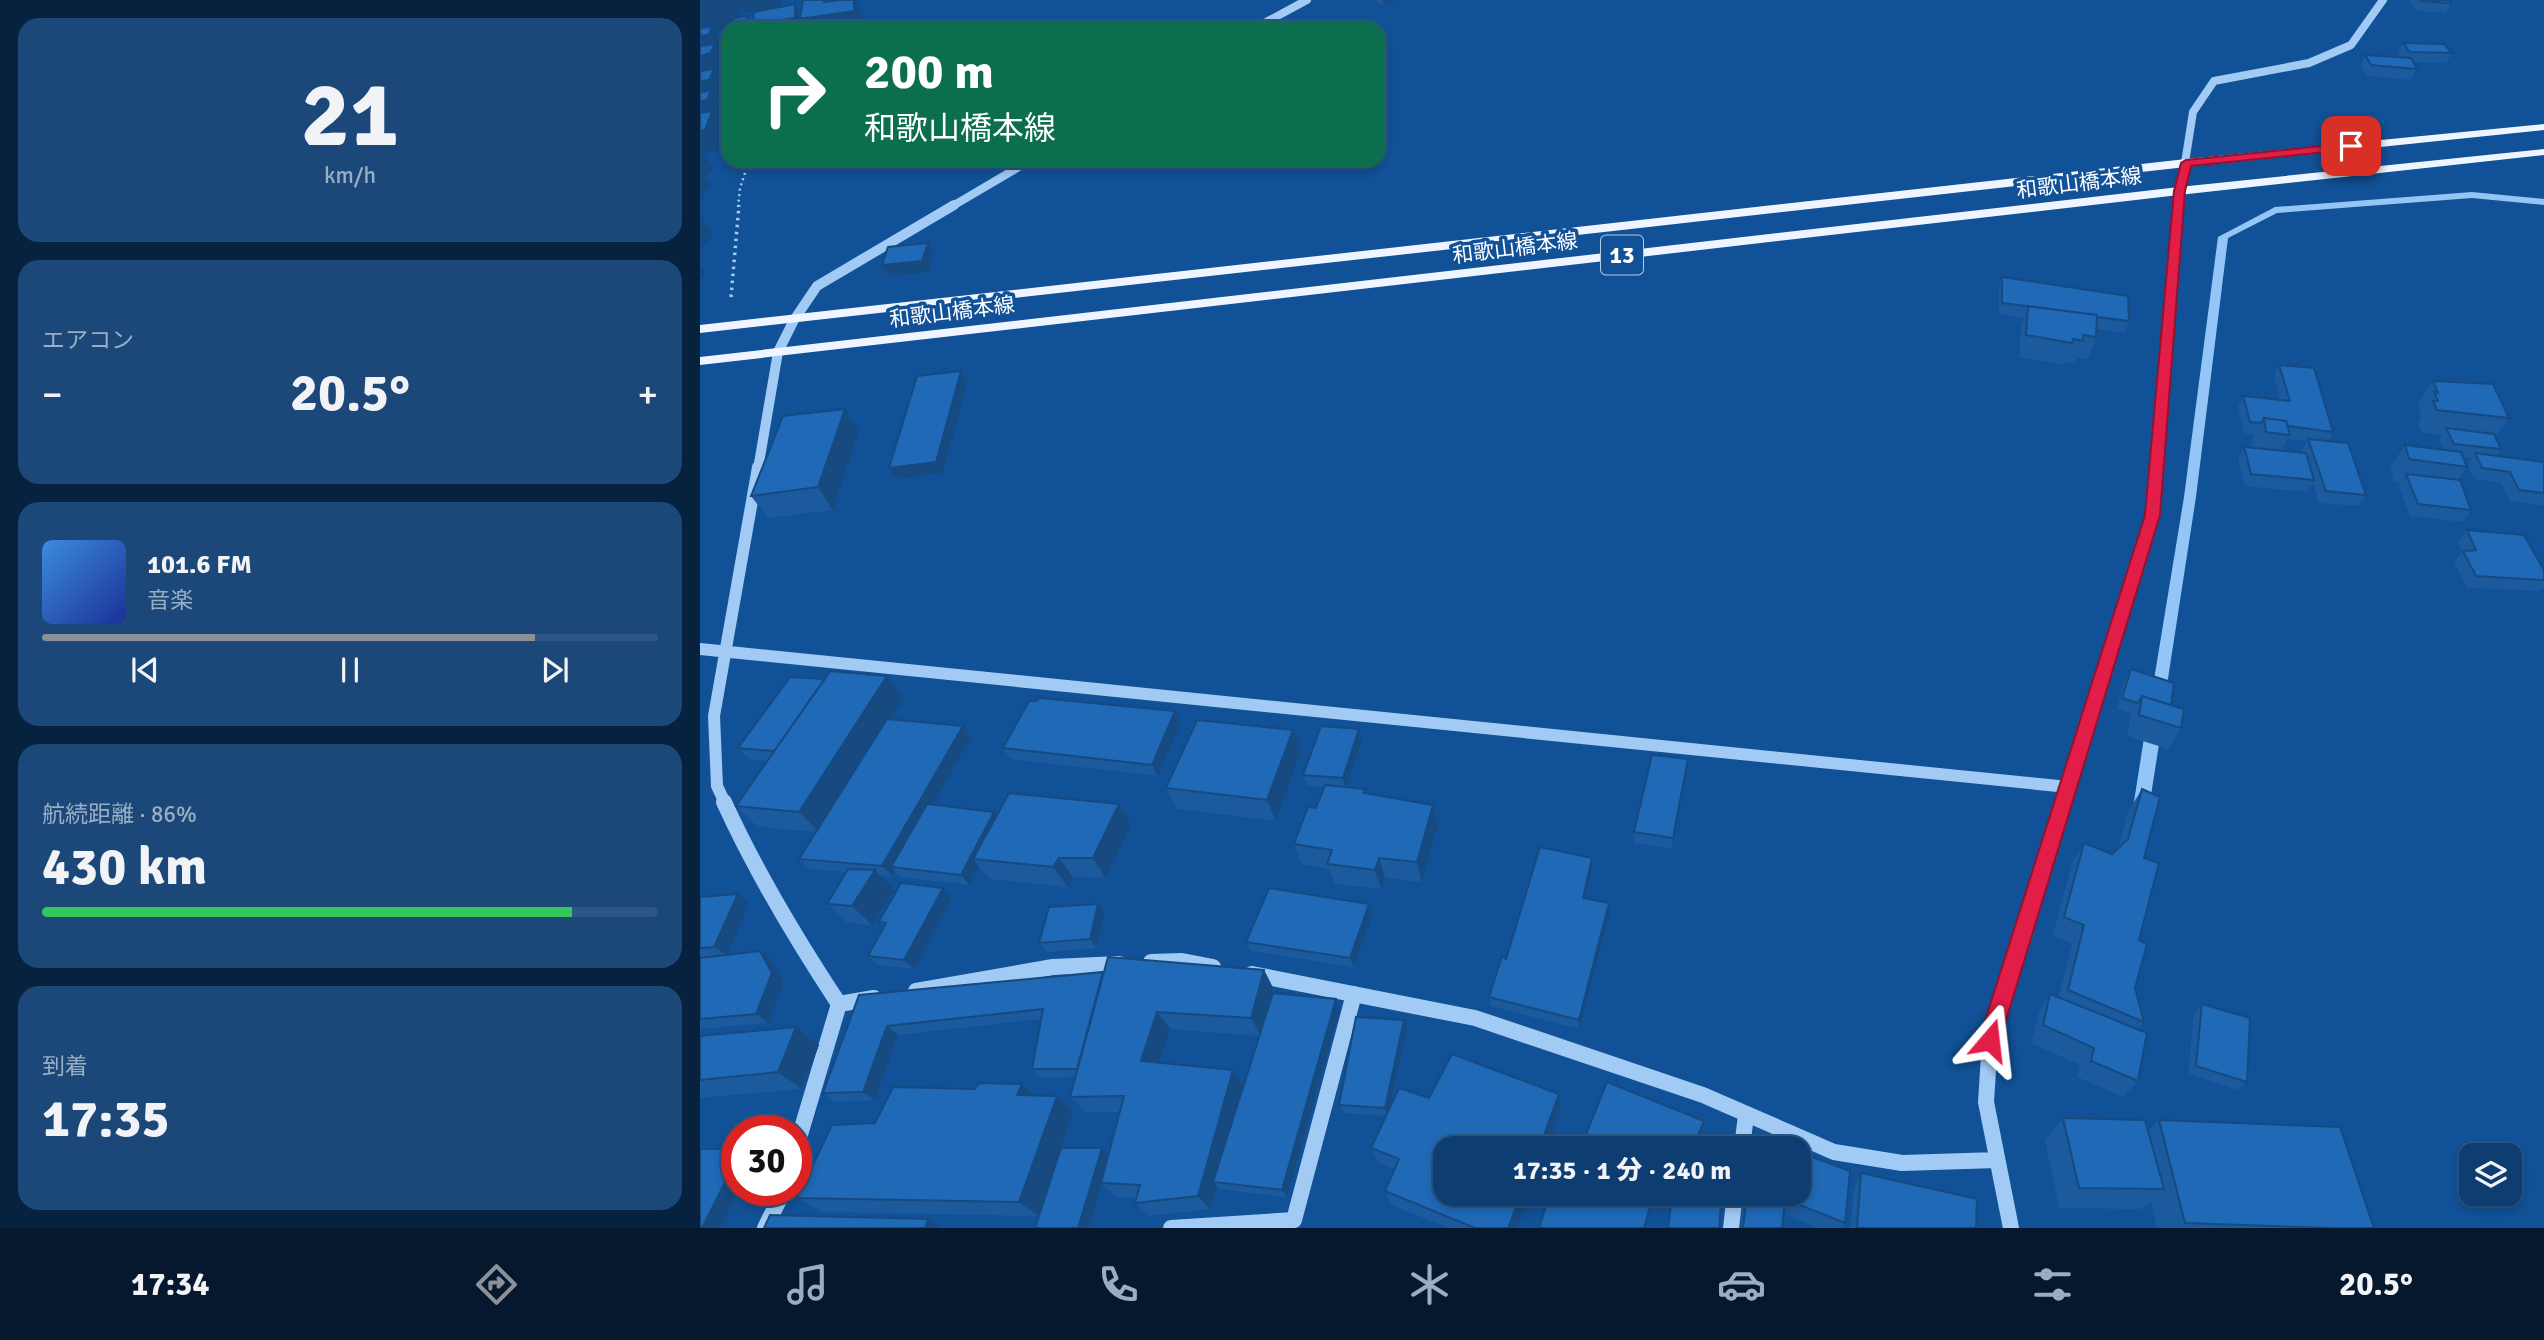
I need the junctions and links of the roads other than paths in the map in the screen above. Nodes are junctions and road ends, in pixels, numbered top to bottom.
1 (1307, 0) edge
2 (2383, 0) edge
3 (1268, 21) edge
4 (2544, 127) edge
5 (2544, 152) edge
6 (2186, 163) junction
7 (1017, 168) edge
8 (2179, 191) junction
9 (794, 320) junction
10 (700, 329) edge
11 (778, 352) junction
12 (700, 361) edge
13 (700, 649) edge
14 (727, 652) junction
15 (2068, 787) junction
16 (1354, 994) junction
17 (839, 1004) junction
18 (806, 1115) edge
19 (1746, 1115) junction
20 (1743, 1136) edge
21 (1997, 1160) junction
22 (775, 1206) edge
23 (1734, 1206) edge
24 (765, 1228) edge
25 (1171, 1228) edge
26 (1731, 1228) edge
27 (2011, 1228) edge

1 - 3 street
2 - 6 street
4 - 6 main road, 和歌山橋本線 / 13
5 - 8 main road, 和歌山橋本線 / 13
6 - 8 street
6 - 9 main road, 和歌山橋本線 / 13
7 - 9 street
8 - 11 main road, 和歌山橋本線 / 13
8 - 15 street
9 - 10 main road, 和歌山橋本線 / 13
9 - 11 street
11 - 12 main road, 和歌山橋本線 / 13
11 - 14 street
13 - 14 street
14 - 15 street
14 - 17 street
15 - 21 street
16 - 17 street
16 - 19 street
16 - 25 street
17 - 18 street
19 - 20 street
19 - 21 street
21 - 27 street
22 - 24 street
23 - 26 street

